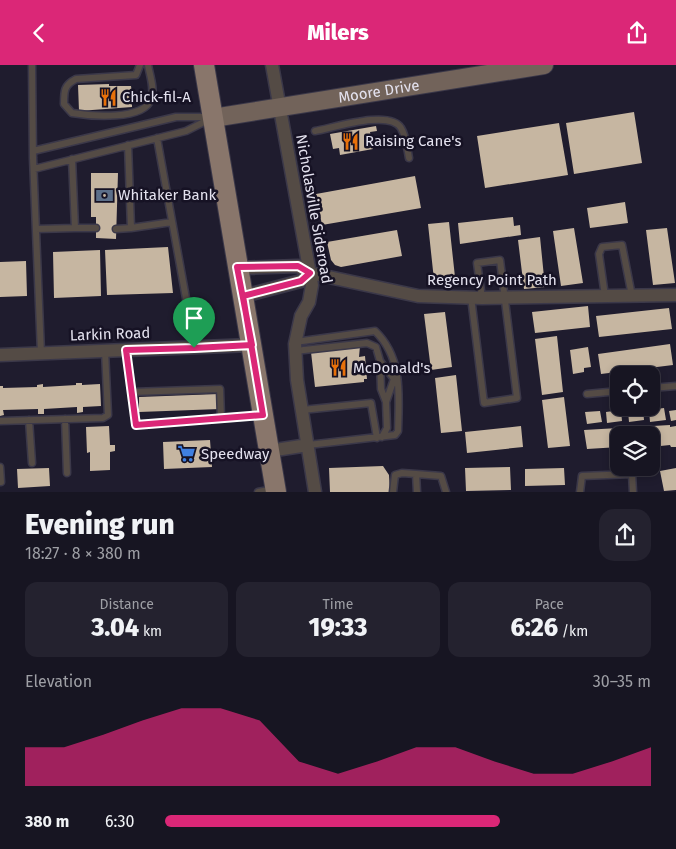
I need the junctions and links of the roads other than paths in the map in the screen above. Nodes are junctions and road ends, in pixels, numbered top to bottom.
1 (32, 65) edge
2 (140, 65) edge
3 (148, 65) edge
4 (204, 65) edge
5 (272, 65) edge
6 (544, 65) edge
7 (481, 70) edge
8 (280, 107) junction
9 (213, 117) junction
10 (315, 131) dead end
11 (157, 138) junction
12 (128, 145) junction
13 (33, 151) junction
14 (409, 158) dead end
15 (72, 159) junction
16 (34, 169) junction
17 (172, 222) junction
18 (75, 228) junction
19 (96, 228) dead end
20 (131, 228) junction
21 (36, 229) junction
22 (116, 229) dead end
23 (237, 267) junction
24 (310, 273) junction
25 (676, 295) edge
26 (243, 296) junction
27 (605, 296) junction
28 (632, 296) junction
29 (476, 298) junction
30 (504, 298) junction
31 (252, 345) junction
32 (295, 346) junction
33 (194, 348) junction
34 (126, 350) junction
35 (105, 351) junction
36 (41, 353) junction
37 (0, 355) edge
38 (380, 361) junction
39 (676, 386) edge
40 (660, 387) edge
41 (132, 392) junction
42 (610, 392) edge
43 (587, 394) dead end
44 (386, 402) junction
45 (302, 410) junction
46 (263, 415) junction
47 (221, 418) junction
48 (66, 419) junction
49 (29, 420) junction
50 (0, 421) edge
51 (379, 437) junction
52 (308, 445) junction
53 (269, 451) junction
54 (32, 463) dead end
55 (0, 467) edge
56 (67, 473) dead end
57 (416, 474) junction
58 (1, 482) edge
59 (270, 491) edge
60 (315, 491) edge
61 (394, 491) edge
62 (417, 491) edge
63 (446, 491) edge
64 (580, 491) edge
65 (633, 491) edge

1 - 13 lane
2 - 3 lane
4 - 9 main road
5 - 8 street, Nicholasville Sideroad
6 - 7 street, Moore Drive
7 - 8 street, Moore Drive
8 - 9 street, Moore Drive
8 - 24 street, Nicholasville Sideroad
9 - 11 lane
9 - 13 lane
9 - 23 main road
10 - 14 lane
11 - 12 lane
11 - 17 lane
12 - 15 lane
12 - 20 lane
13 - 16 lane
15 - 16 lane
15 - 18 lane
16 - 21 lane
17 - 20 lane
17 - 33 lane
18 - 19 lane
18 - 21 lane
20 - 22 lane
21 - 36 lane
23 - 24 street, Regency Point Path
23 - 26 main road
24 - 26 street
24 - 29 street, Regency Point Path
24 - 32 street, Nicholasville Sideroad
25 - 28 street, Regency Point Path
26 - 31 main road
27 - 28 street, Regency Point Path
27 - 28 lane
27 - 30 street, Regency Point Path
29 - 30 street, Regency Point Path
29 - 30 lane
29 - 30 lane
31 - 33 street, Larkin Road
31 - 46 main road
32 - 38 lane
32 - 45 street, Nicholasville Sideroad
32 - 51 lane
33 - 34 street, Larkin Road
34 - 35 street, Larkin Road
34 - 41 lane
35 - 36 street, Larkin Road
35 - 48 lane
36 - 37 street, Larkin Road
38 - 44 lane
38 - 44 lane
39 - 40 lane
41 - 47 lane
41 - 47 lane
42 - 43 lane
44 - 51 lane
45 - 51 lane
45 - 52 street, Nicholasville Sideroad
46 - 47 lane
46 - 53 main road
48 - 49 lane
48 - 56 lane
49 - 50 lane
49 - 54 lane
51 - 52 lane
52 - 53 street
52 - 60 street, Nicholasville Sideroad
53 - 59 main road
55 - 58 lane
57 - 61 lane
57 - 62 lane
57 - 63 lane
64 - 65 lane

